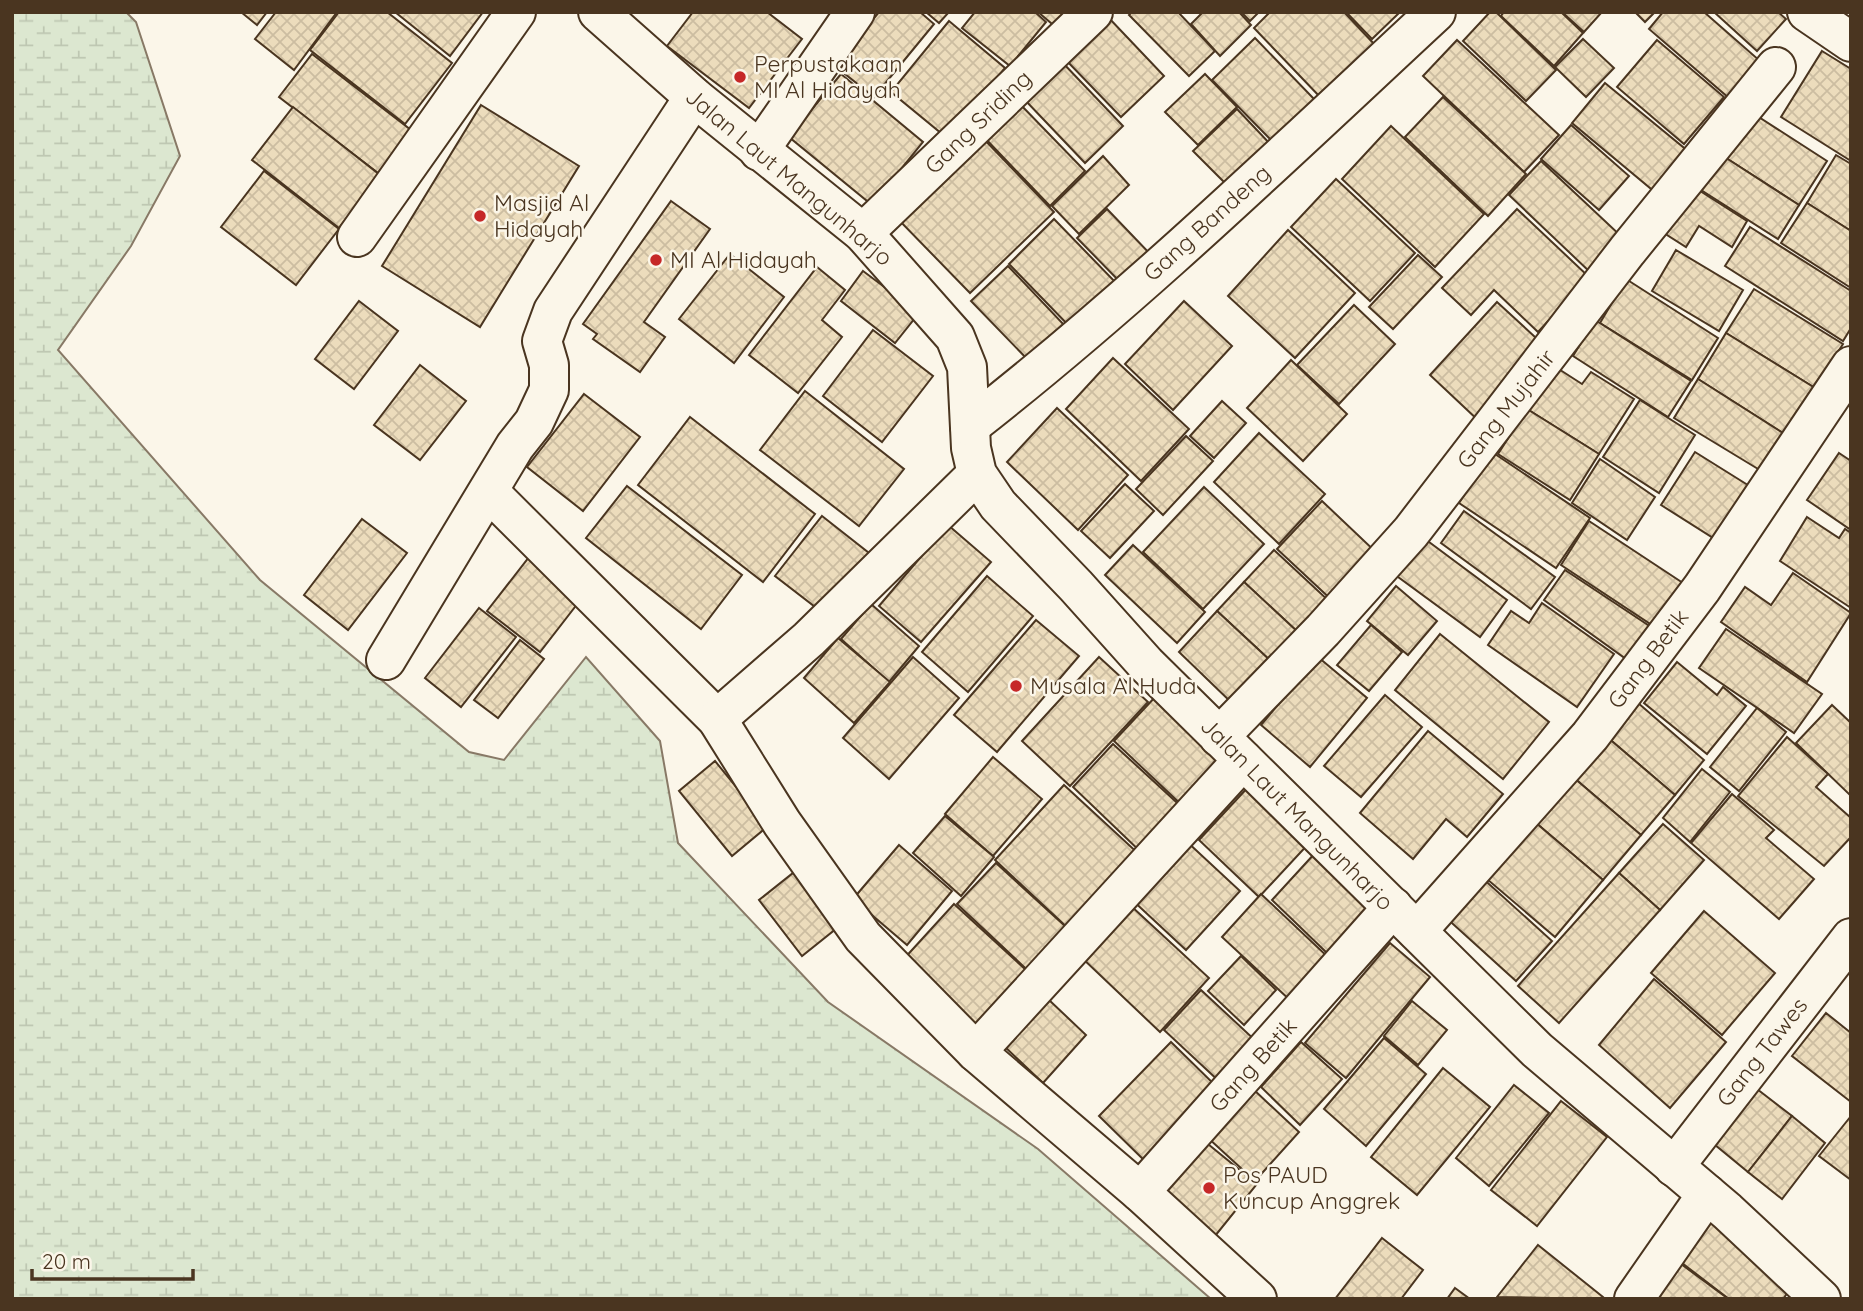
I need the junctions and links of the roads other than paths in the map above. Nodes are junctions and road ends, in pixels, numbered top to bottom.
1 (516, 12) edge
2 (598, 12) edge
3 (855, 12) edge
4 (1093, 12) edge
5 (1436, 12) edge
6 (1807, 12) edge
7 (1851, 42) edge
8 (1776, 67) dead end
9 (694, 97) junction
10 (759, 150) junction
11 (863, 233) junction
12 (357, 237) dead end
13 (1851, 366) edge
14 (970, 426) junction
15 (977, 474) junction
16 (489, 492) junction
17 (386, 660) dead end
18 (717, 719) junction
19 (1231, 748) junction
20 (1405, 919) junction
21 (1851, 938) edge
22 (976, 1052) junction
23 (1674, 1167) junction
24 (1140, 1192) junction
25 (1707, 1194) junction
26 (1257, 1299) edge
27 (1634, 1299) edge
28 (1821, 1299) edge

1 - 12 street
2 - 9 street, Jalan Laut Mangunharjo
3 - 10 street
4 - 11 street, Gang Sriding
5 - 14 street, Gang Bandeng
6 - 7 street
8 - 19 street, Gang Mujahir
9 - 10 street, Jalan Laut Mangunharjo
9 - 16 street
10 - 11 street, Jalan Laut Mangunharjo
11 - 14 street, Jalan Laut Mangunharjo
13 - 20 street, Gang Betik
14 - 15 street, Jalan Laut Mangunharjo
15 - 18 street
15 - 19 street, Jalan Laut Mangunharjo
16 - 17 street
16 - 18 street
18 - 22 street
19 - 20 street, Jalan Laut Mangunharjo
19 - 22 street, Gang Mujahir
20 - 23 street, Jalan Laut Mangunharjo
20 - 24 street, Gang Betik
21 - 23 street, Gang Tawes
22 - 24 street
23 - 25 street, Jalan Laut Mangunharjo
24 - 26 street
25 - 27 street
25 - 28 street, Jalan Laut Mangunharjo

